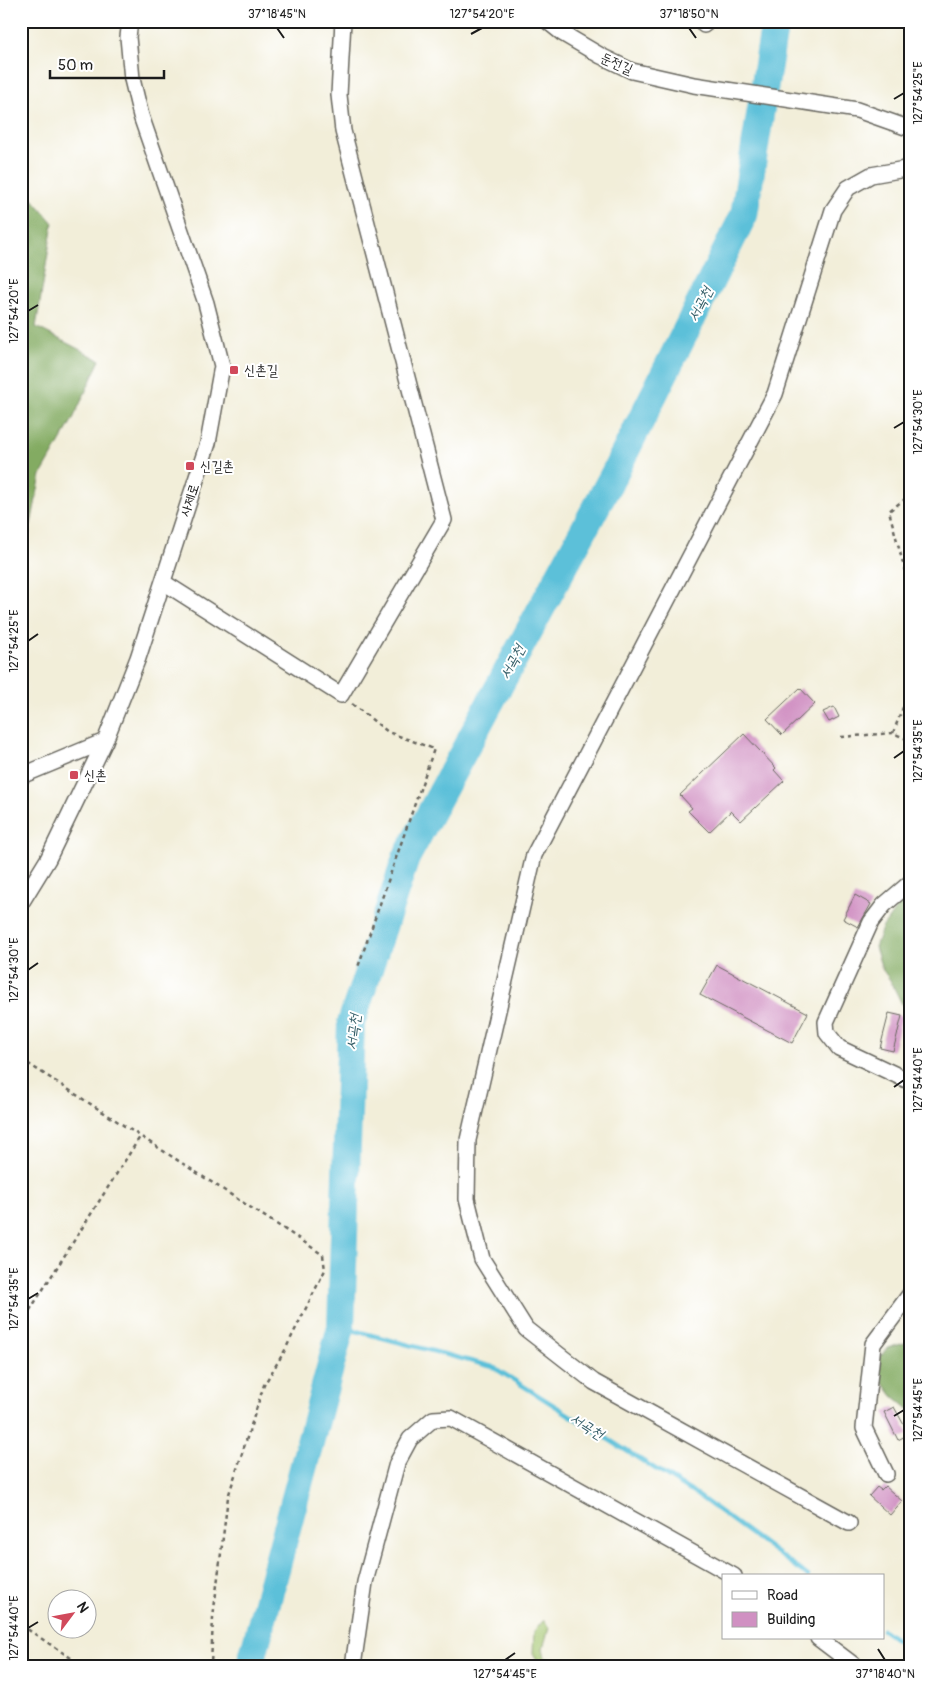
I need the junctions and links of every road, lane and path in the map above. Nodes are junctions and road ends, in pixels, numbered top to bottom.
1 (130, 21) edge
2 (343, 21) edge
3 (547, 21) edge
4 (911, 129) edge
5 (911, 168) edge
6 (911, 492) edge
7 (911, 580) edge
8 (163, 582) junction
9 (911, 687) edge
10 (341, 695) junction
11 (893, 733) junction
12 (841, 737) dead end
13 (105, 741) junction
14 (911, 741) edge
15 (21, 776) edge
16 (911, 882) edge
17 (21, 902) edge
18 (358, 967) dead end
19 (21, 1059) edge
20 (911, 1082) edge
21 (140, 1137) junction
22 (911, 1293) edge
23 (21, 1324) edge
24 (886, 1474) dead end
25 (850, 1523) dead end
26 (730, 1574) edge
27 (21, 1625) edge
28 (821, 1640) edge
29 (83, 1666) edge
30 (212, 1666) edge
31 (353, 1666) edge
32 (855, 1666) edge

1 - 8 street, 사제로
2 - 10 street
3 - 4 street, 둔전길
5 - 25 street
6 - 7 path
8 - 10 street
8 - 13 street, 사제로
9 - 11 path
10 - 18 path
11 - 12 path
11 - 14 path
13 - 15 street
13 - 17 street, 사제로
16 - 20 street
19 - 21 path
21 - 23 path
21 - 30 path
22 - 24 street
26 - 31 street
27 - 29 path
28 - 32 street

